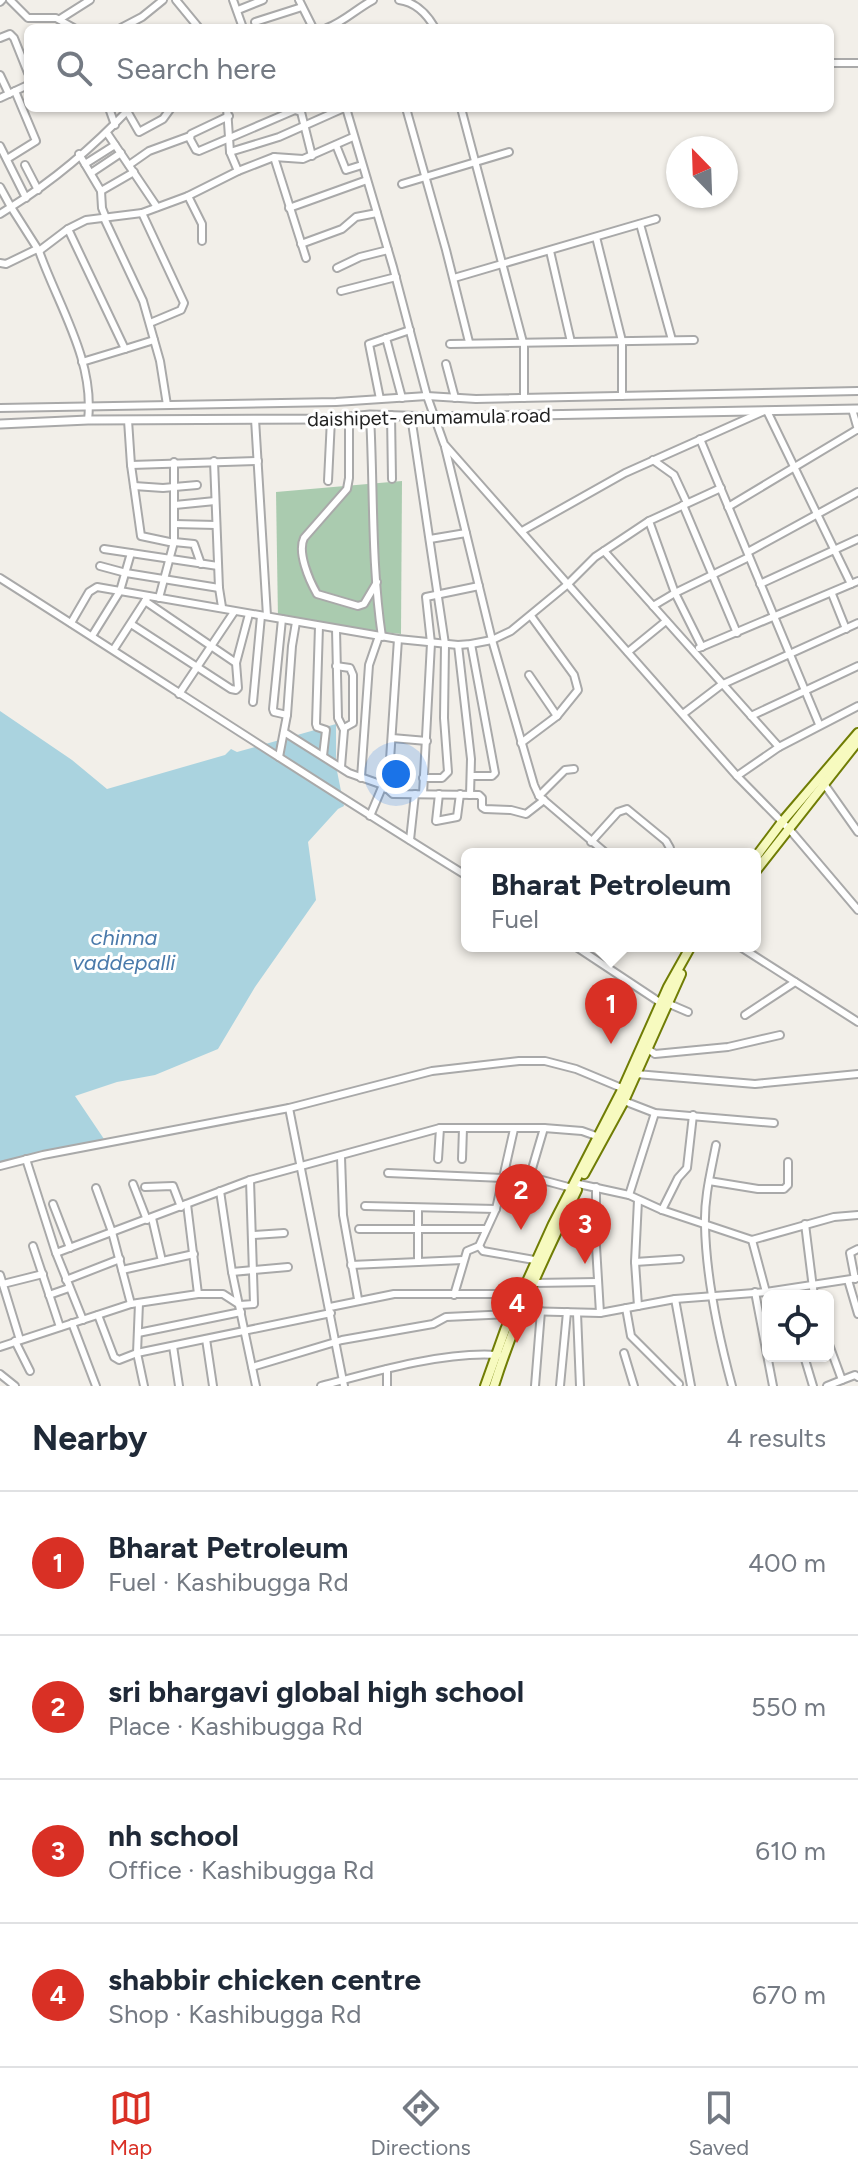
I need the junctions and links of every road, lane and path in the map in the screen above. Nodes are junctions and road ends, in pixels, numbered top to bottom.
1 (10, 0) edge
2 (90, 0) edge
3 (146, 0) edge
4 (163, 0) edge
5 (176, 0) edge
6 (233, 0) edge
7 (263, 0) edge
8 (373, 0) edge
9 (399, 0) edge
10 (416, 0) edge
11 (300, 3) edge
12 (420, 9) junction
13 (150, 10) junction
14 (238, 10) junction
15 (60, 19) junction
16 (255, 22) dead end
17 (68, 24) edge
18 (129, 24) edge
19 (196, 24) edge
20 (242, 24) edge
21 (311, 24) edge
22 (337, 24) edge
23 (432, 24) edge
24 (0, 38) edge
25 (24, 63) edge
26 (834, 63) edge
27 (858, 63) edge
28 (0, 75) edge
29 (24, 87) edge
30 (12, 92) junction
31 (0, 98) edge
32 (110, 112) edge
33 (126, 112) edge
34 (129, 112) edge
35 (168, 112) edge
36 (228, 112) edge
37 (290, 112) edge
38 (301, 112) edge
39 (336, 112) edge
40 (346, 112) edge
41 (407, 112) edge
42 (462, 112) edge
43 (115, 125) junction
44 (303, 127) junction
45 (107, 133) junction
46 (190, 136) junction
47 (353, 137) junction
48 (229, 138) junction
49 (115, 145) junction
50 (336, 145) junction
51 (0, 146) edge
52 (230, 152) junction
53 (509, 152) dead end
54 (121, 153) junction
55 (79, 154) junction
56 (312, 156) junction
57 (274, 157) junction
58 (7, 159) junction
59 (475, 161) junction
60 (85, 164) junction
61 (25, 165) dead end
62 (129, 165) junction
63 (362, 165) junction
64 (238, 171) junction
65 (134, 172) junction
66 (91, 173) junction
67 (425, 177) junction
68 (367, 180) junction
69 (402, 184) dead end
70 (0, 187) edge
71 (38, 190) junction
72 (101, 191) junction
73 (188, 196) junction
74 (26, 198) junction
75 (11, 207) junction
76 (157, 207) junction
77 (289, 208) junction
78 (142, 213) junction
79 (377, 213) junction
80 (0, 214) edge
81 (105, 218) junction
82 (656, 219) dead end
83 (640, 224) junction
84 (68, 229) junction
85 (596, 237) junction
86 (202, 241) dead end
87 (301, 244) junction
88 (38, 250) junction
89 (388, 250) junction
90 (550, 251) junction
91 (306, 258) dead end
92 (0, 263) edge
93 (503, 265) junction
94 (337, 268) dead end
95 (396, 277) junction
96 (454, 278) junction
97 (341, 291) dead end
98 (150, 323) junction
99 (410, 330) junction
100 (386, 338) junction
101 (154, 340) junction
102 (672, 340) junction
103 (694, 340) dead end
104 (622, 341) junction
105 (469, 342) junction
106 (523, 342) junction
107 (571, 342) junction
108 (450, 344) dead end
109 (125, 349) junction
110 (82, 362) junction
111 (446, 364) dead end
112 (858, 391) edge
113 (427, 396) junction
114 (622, 396) junction
115 (402, 398) junction
116 (455, 398) junction
117 (524, 398) junction
118 (380, 399) junction
119 (167, 405) junction
120 (90, 406) junction
121 (0, 408) edge
122 (855, 409) edge
123 (766, 411) junction
124 (370, 415) junction
125 (391, 415) junction
126 (411, 416) junction
127 (434, 417) junction
128 (255, 419) junction
129 (331, 419) junction
130 (349, 419) junction
131 (88, 420) junction
132 (128, 420) junction
133 (0, 424) edge
134 (858, 430) edge
135 (700, 439) junction
136 (444, 444) junction
137 (653, 460) junction
138 (214, 461) junction
139 (258, 461) junction
140 (174, 462) junction
141 (131, 465) junction
142 (793, 465) junction
143 (392, 479) dead end
144 (328, 481) dead end
145 (197, 485) dead end
146 (134, 486) junction
147 (174, 487) junction
148 (721, 488) junction
149 (858, 492) edge
150 (215, 501) junction
151 (685, 504) junction
152 (175, 505) junction
153 (728, 507) junction
154 (817, 513) junction
155 (649, 521) junction
156 (174, 524) junction
157 (216, 525) junction
158 (522, 531) junction
159 (466, 533) junction
160 (430, 539) junction
161 (858, 539) edge
162 (174, 542) junction
163 (104, 549) dead end
164 (834, 549) junction
165 (604, 551) junction
166 (131, 553) junction
167 (748, 555) junction
168 (168, 560) junction
169 (201, 564) junction
170 (100, 566) dead end
171 (218, 566) junction
172 (126, 573) junction
173 (713, 575) junction
174 (0, 578) edge
175 (164, 580) junction
176 (377, 582) junction
177 (854, 583) edge
178 (568, 584) junction
179 (760, 584) junction
180 (479, 586) junction
181 (219, 588) junction
182 (120, 591) junction
183 (438, 593) junction
184 (675, 593) junction
185 (832, 594) junction
186 (159, 598) junction
187 (146, 599) junction
188 (653, 606) junction
189 (222, 607) junction
190 (234, 612) junction
191 (249, 614) junction
192 (264, 616) junction
193 (531, 616) junction
194 (774, 618) junction
195 (282, 619) junction
196 (666, 621) junction
197 (296, 622) junction
198 (71, 623) junction
199 (858, 623) edge
200 (131, 624) junction
201 (319, 626) junction
202 (336, 629) junction
203 (846, 629) junction
204 (737, 633) junction
205 (92, 636) junction
206 (380, 636) junction
207 (398, 639) junction
208 (492, 640) junction
209 (431, 643) junction
210 (445, 644) junction
211 (471, 644) junction
212 (212, 645) junction
213 (458, 645) junction
214 (702, 647) junction
215 (114, 649) junction
216 (628, 652) junction
217 (693, 652) junction
218 (790, 653) junction
219 (236, 663) junction
220 (336, 666) junction
221 (858, 666) edge
222 (196, 667) junction
223 (529, 675) dead end
224 (721, 685) junction
225 (805, 690) junction
226 (179, 694) junction
227 (253, 702) dead end
228 (858, 706) edge
229 (683, 714) junction
230 (287, 715) junction
231 (557, 716) junction
232 (751, 716) junction
233 (819, 724) junction
234 (344, 728) junction
235 (284, 732) junction
236 (858, 733) edge
237 (392, 738) junction
238 (427, 741) junction
239 (858, 741) edge
240 (521, 743) junction
241 (779, 747) junction
242 (323, 756) junction
243 (279, 757) junction
244 (341, 767) junction
245 (574, 769) dead end
246 (472, 776) junction
247 (737, 776) junction
248 (361, 778) junction
249 (423, 778) junction
250 (822, 781) junction
251 (385, 787) junction
252 (419, 794) junction
253 (439, 794) junction
254 (460, 794) junction
255 (470, 795) junction
256 (541, 798) junction
257 (370, 816) junction
258 (782, 822) junction
259 (790, 830) junction
260 (858, 832) edge
261 (410, 840) junction
262 (591, 842) junction
263 (599, 848) edge
264 (669, 848) edge
265 (761, 850) edge
266 (761, 865) edge
267 (461, 872) edge
268 (858, 910) edge
269 (584, 952) edge
270 (688, 952) edge
271 (693, 952) edge
272 (748, 952) edge
273 (795, 982) junction
274 (664, 1003) junction
275 (688, 1012) dead end
276 (745, 1015) dead end
277 (858, 1022) edge
278 (780, 1035) dead end
279 (645, 1047) junction
280 (632, 1073) junction
281 (858, 1074) edge
282 (625, 1090) junction
283 (624, 1101) junction
284 (289, 1108) junction
285 (655, 1113) junction
286 (693, 1115) junction
287 (774, 1123) dead end
288 (440, 1128) junction
289 (463, 1128) junction
290 (544, 1128) junction
291 (514, 1129) junction
292 (600, 1137) junction
293 (716, 1145) dead end
294 (341, 1157) junction
295 (26, 1159) junction
296 (438, 1159) dead end
297 (462, 1159) dead end
298 (788, 1162) dead end
299 (0, 1166) edge
300 (302, 1167) junction
301 (388, 1173) dead end
302 (504, 1174) junction
303 (529, 1179) junction
304 (250, 1180) junction
305 (709, 1181) junction
306 (133, 1184) dead end
307 (575, 1185) junction
308 (145, 1187) dead end
309 (596, 1187) junction
310 (96, 1188) dead end
311 (220, 1191) junction
312 (629, 1195) junction
313 (638, 1200) junction
314 (53, 1204) dead end
315 (184, 1206) junction
316 (365, 1206) dead end
317 (418, 1208) junction
318 (496, 1209) junction
319 (662, 1210) junction
320 (858, 1215) edge
321 (150, 1219) junction
322 (705, 1224) junction
323 (805, 1224) junction
324 (418, 1227) junction
325 (359, 1229) dead end
326 (486, 1229) junction
327 (112, 1232) junction
328 (284, 1233) dead end
329 (253, 1235) junction
330 (752, 1240) junction
331 (33, 1246) dead end
332 (479, 1246) junction
333 (70, 1248) junction
334 (858, 1249) edge
335 (56, 1253) junction
336 (194, 1254) junction
337 (120, 1259) junction
338 (680, 1259) dead end
339 (463, 1260) junction
340 (162, 1261) junction
341 (540, 1261) junction
342 (418, 1262) junction
343 (635, 1262) junction
344 (351, 1265) junction
345 (288, 1267) dead end
346 (122, 1270) junction
347 (253, 1270) junction
348 (232, 1272) junction
349 (43, 1274) junction
350 (0, 1275) edge
351 (854, 1279) edge
352 (66, 1280) junction
353 (598, 1282) junction
354 (534, 1283) junction
355 (3, 1284) junction
356 (810, 1284) junction
357 (69, 1288) junction
358 (765, 1290) edge
359 (790, 1290) edge
360 (812, 1290) edge
361 (755, 1292) junction
362 (762, 1292) edge
363 (198, 1294) junction
364 (526, 1294) junction
365 (49, 1295) junction
366 (454, 1295) junction
367 (712, 1298) junction
368 (358, 1299) junction
369 (675, 1299) junction
370 (139, 1303) junction
371 (131, 1304) junction
372 (638, 1306) junction
373 (626, 1308) junction
374 (241, 1309) junction
375 (330, 1310) junction
376 (523, 1311) junction
377 (541, 1311) junction
378 (858, 1311) edge
379 (567, 1312) junction
380 (577, 1313) junction
381 (600, 1313) junction
382 (512, 1314) junction
383 (98, 1315) junction
384 (83, 1320) junction
385 (72, 1323) junction
386 (60, 1327) junction
387 (244, 1332) junction
388 (138, 1333) junction
389 (206, 1339) junction
390 (17, 1340) junction
391 (335, 1342) junction
392 (173, 1346) junction
393 (0, 1347) edge
394 (137, 1353) junction
395 (624, 1353) dead end
396 (500, 1356) junction
397 (834, 1358) edge
398 (806, 1362) edge
399 (252, 1367) junction
400 (387, 1369) junction
401 (30, 1371) dead end
402 (0, 1374) edge
403 (858, 1377) edge
404 (842, 1380) junction
405 (344, 1383) edge
406 (691, 1383) edge
407 (676, 1385) edge
408 (15, 1386) edge
409 (96, 1386) edge
410 (144, 1386) edge
411 (179, 1386) edge
412 (213, 1386) edge
413 (256, 1386) edge
414 (321, 1386) edge
415 (387, 1386) edge
416 (485, 1386) edge
417 (494, 1386) edge
418 (535, 1386) edge
419 (560, 1386) edge
420 (580, 1386) edge
421 (634, 1386) edge
422 (732, 1386) edge
423 (773, 1386) edge
424 (813, 1386) edge
425 (827, 1386) edge

1 - 15 street
2 - 15 street
3 - 13 street
4 - 13 street
5 - 19 street
6 - 14 street
7 - 14 street
8 - 22 street
9 - 12 street
10 - 12 street
11 - 16 street
11 - 21 street
12 - 23 street
13 - 18 street
14 - 20 street
15 - 17 street
24 - 25 street
26 - 27 street
28 - 30 street
29 - 30 street
30 - 31 street
30 - 58 street
32 - 43 street
33 - 43 street
34 - 35 street
36 - 46 street
36 - 48 street
37 - 48 street
38 - 44 street
39 - 44 street
40 - 47 street
41 - 67 street
42 - 59 street
43 - 45 street
44 - 52 street
44 - 56 street
45 - 49 street
45 - 55 street
46 - 48 street
46 - 62 street
47 - 50 street
47 - 63 street
48 - 52 street
49 - 54 street
49 - 60 street
50 - 56 street
50 - 63 street
51 - 58 street
52 - 64 street
53 - 59 street
54 - 62 street
54 - 66 street
55 - 60 street
55 - 71 street
56 - 57 street
57 - 64 street
57 - 77 street
58 - 74 street
59 - 67 street
59 - 93 street
60 - 66 street
61 - 71 street
62 - 65 street
63 - 68 street
64 - 73 street
65 - 72 street
65 - 76 street
66 - 72 street
67 - 69 street
67 - 96 street
68 - 77 street
68 - 79 street
70 - 75 street
71 - 74 street
72 - 81 street
73 - 76 street
73 - 86 street
74 - 75 street
75 - 80 street
75 - 88 street
76 - 78 street
77 - 87 street
78 - 81 street
78 - 98 street
79 - 87 street
79 - 89 street
81 - 84 street
81 - 98 street
82 - 83 street
83 - 85 street
83 - 102 street
84 - 88 street
84 - 109 street
85 - 90 street
85 - 104 street
87 - 91 street
88 - 92 street
88 - 110 street
89 - 94 street
89 - 95 street
90 - 93 street
90 - 107 street
93 - 96 street
93 - 106 street
95 - 97 street
95 - 99 street
96 - 105 street
98 - 101 street
99 - 100 street
99 - 113 street
100 - 115 street
100 - 118 street
101 - 109 street
101 - 119 street
102 - 103 street
102 - 104 street
104 - 107 street
104 - 114 street
105 - 106 street
105 - 108 street
106 - 107 street
106 - 117 street
109 - 110 street
110 - 120 street
111 - 116 street
112 - 114 street
113 - 115 street
113 - 116 street
113 - 127 street
114 - 117 street
115 - 118 street
116 - 117 street
118 - 119 street
119 - 120 street
120 - 121 street
120 - 131 street
122 - 123 street, daishipet- enumamula road
122 - 134 street
123 - 127 street, daishipet- enumamula road
123 - 135 street
123 - 142 street
124 - 125 street, daishipet- enumamula road
124 - 130 street, daishipet- enumamula road
124 - 176 street
125 - 126 street, daishipet- enumamula road
125 - 143 street
126 - 127 street, daishipet- enumamula road
126 - 160 street
127 - 136 street
128 - 129 street, daishipet- enumamula road
128 - 132 street, daishipet- enumamula road
128 - 139 street
129 - 130 street, daishipet- enumamula road
129 - 144 street
130 - 176 street
131 - 132 street, daishipet- enumamula road
131 - 133 street, daishipet- enumamula road
132 - 141 street
134 - 142 street
135 - 137 street
135 - 148 street
136 - 158 street
136 - 159 street
137 - 151 street
137 - 158 street
138 - 139 street
138 - 140 street
138 - 150 street
139 - 192 street
140 - 141 street
140 - 147 street
141 - 146 street
142 - 153 street
142 - 154 street
145 - 147 street
146 - 147 street
146 - 162 street
147 - 152 street
148 - 151 street
148 - 153 street
149 - 154 street
150 - 152 street
150 - 157 street
151 - 155 street
151 - 173 street
152 - 156 street
153 - 167 street
154 - 164 street
154 - 167 street
155 - 165 street
155 - 184 street
156 - 157 street
156 - 162 street
157 - 171 street
158 - 178 street
159 - 160 street
159 - 180 street
160 - 183 street
161 - 164 street
162 - 168 street
162 - 169 street
163 - 166 street
164 - 177 street
164 - 179 street
165 - 178 street
165 - 188 street
166 - 168 street
166 - 172 street
167 - 173 street
167 - 179 street
168 - 169 street
168 - 175 street
169 - 171 street
170 - 172 street
171 - 181 street
172 - 175 street
172 - 182 street
173 - 184 street
173 - 204 street
174 - 198 street
175 - 181 street
175 - 186 street
176 - 206 street
177 - 185 street
178 - 193 street
178 - 216 street
179 - 194 street
180 - 183 street
180 - 208 street
181 - 189 street
182 - 187 street
182 - 198 street
182 - 205 street
183 - 209 street
183 - 210 street
184 - 188 street
184 - 214 street
185 - 194 street
185 - 203 street
186 - 187 street
186 - 189 street
187 - 200 street
187 - 212 street
188 - 196 street
189 - 190 street
190 - 191 street
190 - 212 street
191 - 192 street
191 - 219 street
192 - 195 street
192 - 227 street
193 - 208 street
193 - 231 street
194 - 204 street
194 - 218 street
195 - 197 street
195 - 230 street
196 - 216 street
196 - 217 street
197 - 201 street
197 - 230 street
198 - 205 street
199 - 203 street
200 - 215 street
200 - 222 street
201 - 202 street
201 - 242 street
202 - 206 street
202 - 220 street
203 - 218 street
204 - 214 street
205 - 215 street
206 - 207 street
206 - 248 street
207 - 209 street
207 - 237 street
208 - 211 street
208 - 240 street
209 - 210 street
209 - 238 street
210 - 213 street
210 - 249 street
211 - 213 street
211 - 246 street
212 - 219 street
212 - 222 street
213 - 246 street
214 - 217 street
215 - 226 street
216 - 229 street
217 - 224 street
218 - 224 street
218 - 225 street
219 - 222 street
220 - 234 street
220 - 234 street
221 - 225 street
222 - 226 street
223 - 231 street
224 - 229 street
224 - 232 street
225 - 232 street
225 - 233 street
226 - 243 street
228 - 233 street
229 - 247 street
230 - 235 street
231 - 240 street
232 - 241 street
233 - 241 street
234 - 244 street
235 - 242 street
235 - 243 street
236 - 250 main road
237 - 238 street
237 - 251 street
238 - 249 street
239 - 250 main road
240 - 256 street
241 - 247 street
242 - 244 street
243 - 257 street
244 - 248 street
245 - 256 street
246 - 255 street
247 - 258 street
248 - 251 street
249 - 252 street
250 - 258 main road
250 - 259 main road
250 - 260 street
251 - 252 street
251 - 257 street
252 - 253 street
252 - 261 street
253 - 254 street
253 - 254 street
254 - 255 street
255 - 256 street
256 - 262 street
257 - 261 street
258 - 259 street
258 - 265 main road
259 - 266 main road
259 - 268 street
261 - 267 street
262 - 263 street
262 - 264 street
269 - 274 street
270 - 274 main road
271 - 274 main road
272 - 273 street
273 - 276 street
273 - 277 street
274 - 275 street
274 - 279 main road
278 - 279 street
279 - 280 main road
280 - 281 street
280 - 282 main road
282 - 283 main road
282 - 284 street
282 - 292 main road
283 - 285 street
283 - 292 main road
284 - 295 street
284 - 300 street
285 - 286 street
285 - 312 street
286 - 287 street
286 - 319 street
288 - 289 street
288 - 294 street
288 - 296 street
289 - 291 street
289 - 297 street
290 - 291 street
290 - 292 street
290 - 303 street
291 - 302 street
292 - 307 main road
293 - 305 street
294 - 300 street
294 - 344 street
295 - 299 street
295 - 335 street
298 - 305 street
300 - 304 street
300 - 375 street
301 - 302 street
302 - 303 street
302 - 318 street
303 - 307 street
304 - 311 street
304 - 329 street
305 - 322 street
306 - 321 street
307 - 309 street
307 - 341 main road
308 - 315 street
309 - 312 street
309 - 353 street
310 - 327 street
311 - 315 street
311 - 348 street
312 - 313 street
313 - 319 street
313 - 343 street
314 - 333 street
315 - 321 street
315 - 336 street
316 - 317 street
317 - 318 street
317 - 324 street
318 - 326 street
319 - 322 street
320 - 323 street
321 - 327 street
321 - 340 street
322 - 330 street
322 - 367 street
323 - 330 street
323 - 356 street
324 - 325 street
324 - 326 street
324 - 342 street
326 - 332 street
327 - 333 street
327 - 337 street
328 - 329 street
329 - 347 street
330 - 358 street
331 - 349 street
332 - 339 street
332 - 341 street
333 - 335 street
334 - 351 street
335 - 352 street
336 - 340 street
336 - 363 street
337 - 346 street
337 - 352 street
338 - 343 street
339 - 342 street
339 - 366 street
340 - 346 street
341 - 354 main road
341 - 364 main road
342 - 344 street
343 - 372 street
344 - 368 street
345 - 347 street
346 - 371 street
347 - 348 street
347 - 374 street
348 - 374 street
349 - 355 street
349 - 365 street
350 - 355 street
351 - 356 street
351 - 378 street
352 - 357 street
353 - 354 street
353 - 381 street
354 - 364 main road
355 - 390 street
356 - 359 street
356 - 360 street
357 - 365 street
357 - 384 street
361 - 362 street
361 - 367 street
361 - 423 street
363 - 370 street
363 - 374 street
364 - 366 street
364 - 376 main road
364 - 382 main road
365 - 386 street
366 - 368 street
367 - 369 street
367 - 422 street
368 - 375 street
369 - 372 street
369 - 406 street
370 - 371 street
370 - 388 street
371 - 383 street
372 - 373 street
373 - 381 street
373 - 407 street
374 - 387 street
374 - 388 street
375 - 387 street
375 - 391 street
376 - 377 street
376 - 382 street
376 - 396 main road
377 - 379 street
377 - 418 street
379 - 380 street
379 - 419 street
380 - 381 street
380 - 420 street
382 - 391 street
382 - 396 main road
383 - 384 street
383 - 394 street
384 - 385 street
385 - 386 street
385 - 409 street
386 - 390 street
387 - 389 street
387 - 399 street
388 - 394 street
389 - 392 street
389 - 412 street
390 - 393 street
390 - 401 street
391 - 399 street
391 - 405 street
392 - 394 street
392 - 411 street
394 - 410 street
395 - 421 street
396 - 400 street
396 - 416 main road
396 - 417 main road
397 - 404 street
398 - 424 street
399 - 413 street
400 - 405 street
400 - 415 street
402 - 408 street
403 - 404 street
404 - 425 street
405 - 414 street
406 - 407 street

